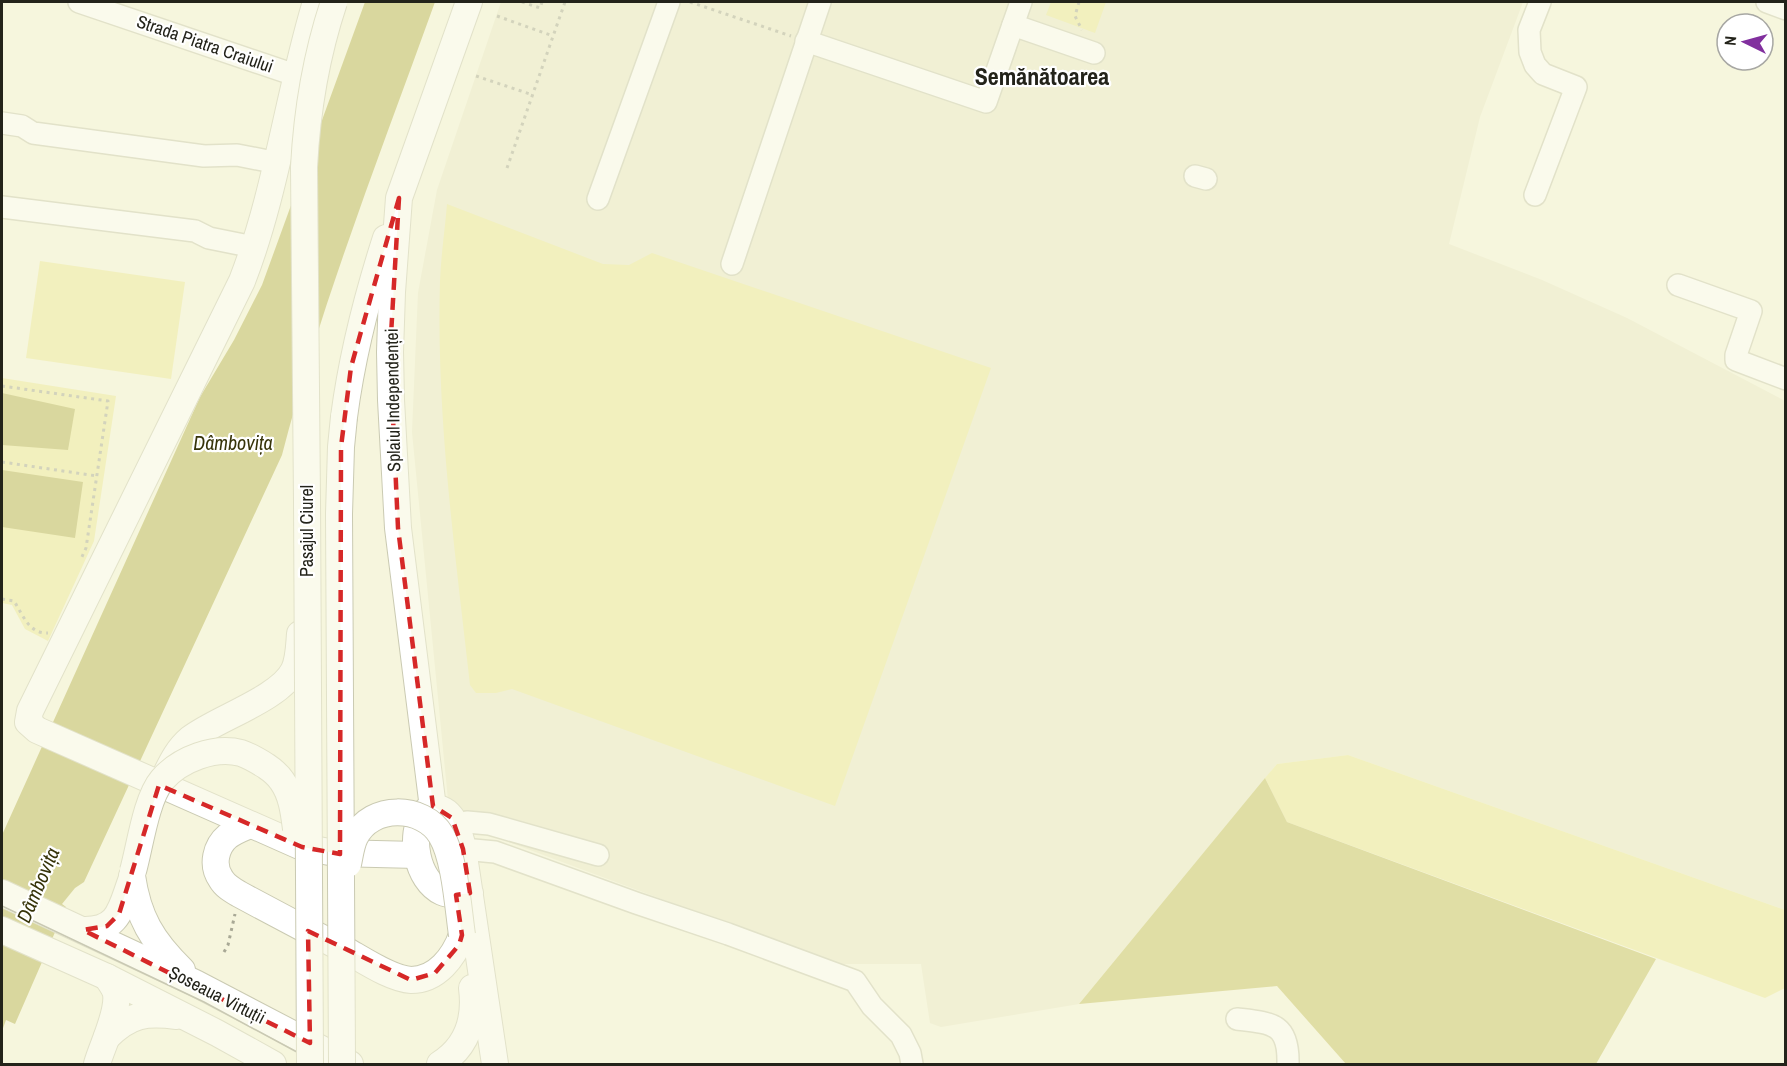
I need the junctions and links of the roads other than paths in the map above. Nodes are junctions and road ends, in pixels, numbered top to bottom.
1 (79, 2) edge
2 (316, 2) edge
3 (334, 2) edge
4 (469, 2) edge
5 (658, 2) edge
6 (669, 2) edge
7 (681, 2) edge
8 (820, 2) edge
9 (1021, 2) edge
10 (1540, 2) edge
11 (1767, 2) edge
12 (1785, 9) edge
13 (1013, 25) junction
14 (647, 31) dead end
15 (667, 39) dead end
16 (806, 41) junction
17 (1094, 53) road end
18 (298, 76) junction
19 (2, 123) edge
20 (608, 137) dead end
21 (630, 145) dead end
22 (278, 163) junction
23 (1535, 195) dead end
24 (399, 198) junction
25 (598, 199) junction
26 (2, 207) edge
27 (254, 247) junction
28 (732, 264) dead end
29 (1678, 285) dead end
30 (1785, 379) edge
31 (307, 589) junction
32 (164, 778) junction
33 (433, 808) junction
34 (250, 825) junction
35 (460, 838) junction
36 (417, 855) junction
37 (598, 855) dead end
38 (133, 873) junction
39 (308, 891) junction
40 (2, 893) edge
41 (470, 893) junction
42 (341, 915) junction
43 (2, 930) edge
44 (83, 930) junction
45 (462, 935) junction
46 (107, 977) junction
47 (195, 983) junction
48 (187, 1018) junction
49 (1237, 1019) dead end
50 (107, 1037) junction
51 (97, 1065) edge
52 (273, 1065) edge
53 (310, 1065) edge
54 (342, 1065) edge
55 (350, 1065) edge
56 (440, 1065) edge
57 (495, 1065) edge
58 (912, 1065) edge
59 (1288, 1065) edge

1 - 18 street, Strada Piatra Craiului
2 - 18 main road
3 - 31 main road, Pasajul Ciurel, bridge
4 - 24 main road, Splaiul Independenței
5 - 14 street
6 - 25 street
7 - 15 street
8 - 16 street
9 - 13 street
10 - 23 street
11 - 12 street
13 - 16 street
13 - 17 street
16 - 28 street
18 - 22 main road
19 - 22 street
20 - 25 street
21 - 25 street
22 - 27 main road
24 - 33 main road, Splaiul Independenței
24 - 42 main road, Pasajul Ciurel, bridge
26 - 27 street
27 - 34 main road
29 - 30 street
31 - 32 main road, bridge
31 - 39 main road, Pasajul Ciurel, bridge
32 - 38 main road, bridge
32 - 39 main road, bridge
33 - 35 main road
33 - 36 main road
34 - 36 main road
34 - 45 main road
35 - 37 street
35 - 41 main road
35 - 58 street
36 - 41 main road
38 - 44 main road
38 - 47 main road
39 - 53 main road, Pasajul Ciurel, bridge
40 - 44 main road, Șoseaua Virtuții
41 - 57 main road
42 - 45 main road, bridge
42 - 54 main road, Pasajul Ciurel, bridge
43 - 46 main road, Șoseaua Virtuții
44 - 47 main road, Șoseaua Virtuții
45 - 56 main road
46 - 48 main road, Șoseaua Virtuții
46 - 50 main road
47 - 55 main road, Șoseaua Virtuții
48 - 50 main road
48 - 52 main road, Șoseaua Virtuții
49 - 59 street
50 - 51 main road

